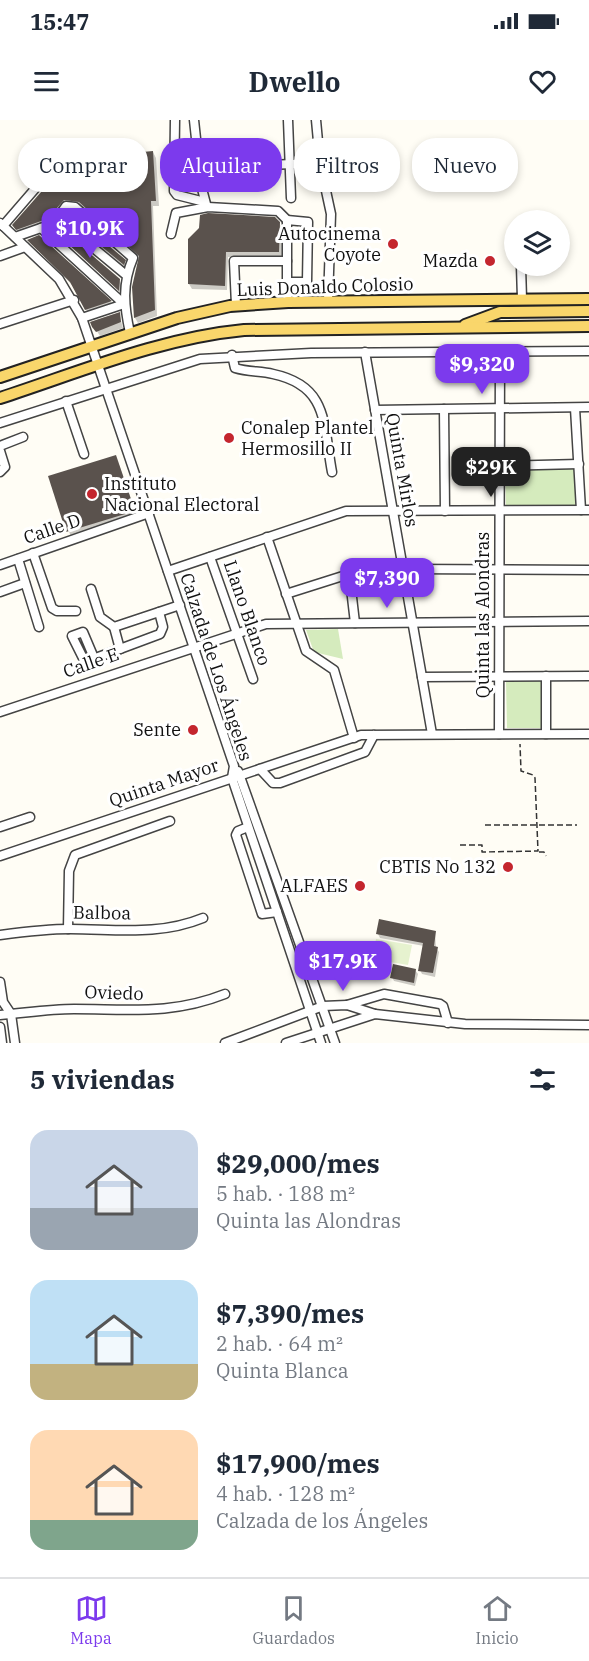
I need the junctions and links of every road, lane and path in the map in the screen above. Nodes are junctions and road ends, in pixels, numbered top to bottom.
1 (175, 120) edge
2 (194, 120) edge
3 (288, 120) edge
4 (316, 120) edge
5 (318, 138) edge
6 (282, 164) edge
7 (291, 164) junction
8 (294, 164) edge
9 (31, 192) edge
10 (326, 192) edge
11 (291, 198) dead end
12 (206, 204) junction
13 (287, 220) junction
14 (61, 221) junction
15 (2, 224) edge
16 (41, 228) junction
17 (171, 234) dead end
18 (15, 237) junction
19 (25, 247) junction
20 (0, 256) edge
21 (287, 261) junction
22 (126, 275) junction
23 (521, 276) edge
24 (287, 282) junction
25 (522, 299) junction
26 (589, 299) edge
27 (74, 300) junction
28 (328, 301) junction
29 (288, 302) junction
30 (124, 304) junction
31 (236, 305) junction
32 (589, 311) edge
33 (82, 318) junction
34 (0, 324) edge
35 (589, 326) edge
36 (459, 327) junction
37 (130, 333) junction
38 (93, 345) junction
39 (500, 351) junction
40 (589, 351) edge
41 (365, 352) junction
42 (232, 355) junction
43 (99, 365) junction
44 (0, 377) edge
45 (106, 387) junction
46 (0, 398) edge
47 (66, 401) junction
48 (589, 407) edge
49 (500, 408) junction
50 (575, 408) junction
51 (444, 409) junction
52 (375, 410) junction
53 (0, 423) edge
54 (23, 437) dead end
55 (0, 446) edge
56 (0, 451) edge
57 (84, 454) dead end
58 (579, 464) junction
59 (500, 466) junction
60 (0, 472) edge
61 (332, 472) dead end
62 (585, 510) edge
63 (393, 511) junction
64 (445, 511) junction
65 (500, 511) junction
66 (149, 513) junction
67 (267, 537) junction
68 (33, 554) junction
69 (210, 557) junction
70 (18, 559) junction
71 (0, 565) edge
72 (403, 569) junction
73 (500, 569) junction
74 (589, 570) edge
75 (168, 571) junction
76 (25, 583) junction
77 (91, 590) dead end
78 (0, 592) edge
79 (286, 594) junction
80 (180, 605) junction
81 (76, 611) dead end
82 (159, 612) junction
83 (499, 621) junction
84 (589, 621) edge
85 (355, 622) junction
86 (411, 622) junction
87 (295, 623) junction
88 (39, 627) dead end
89 (114, 627) junction
90 (236, 632) junction
91 (194, 646) junction
92 (120, 649) junction
93 (94, 658) dead end
94 (500, 676) junction
95 (546, 676) junction
96 (589, 676) edge
97 (422, 677) junction
98 (252, 679) dead end
99 (0, 712) edge
100 (432, 734) junction
101 (499, 734) junction
102 (520, 734) junction
103 (546, 734) junction
104 (589, 734) edge
105 (374, 735) junction
106 (354, 738) junction
107 (234, 766) junction
108 (260, 769) junction
109 (241, 775) junction
110 (232, 778) junction
111 (30, 817) dead end
112 (170, 821) dead end
113 (537, 824) junction
114 (485, 825) dead end
115 (577, 825) dead end
116 (0, 827) edge
117 (248, 827) junction
118 (460, 845) dead end
119 (538, 851) junction
120 (0, 856) edge
121 (546, 856) dead end
122 (277, 912) junction
123 (203, 918) dead end
124 (68, 929) junction
125 (0, 935) edge
126 (0, 982) edge
127 (225, 994) dead end
128 (3, 1002) junction
129 (347, 1005) junction
130 (323, 1006) junction
131 (309, 1010) junction
132 (0, 1013) edge
133 (11, 1014) junction
134 (375, 1014) junction
135 (448, 1023) junction
136 (589, 1025) edge
137 (0, 1027) edge
138 (331, 1029) junction
139 (318, 1034) junction
140 (2, 1043) edge
141 (15, 1043) edge
142 (225, 1043) edge
143 (286, 1043) edge
144 (321, 1043) edge
145 (336, 1043) edge

1 - 12 street
2 - 12 street
3 - 7 street
4 - 5 street
6 - 7 street
7 - 8 street
7 - 11 street
9 - 15 street
10 - 28 street
12 - 13 street
12 - 17 street
13 - 21 street
13 - 24 street
14 - 16 street
14 - 22 street
14 - 22 street
15 - 18 street, Calzada de Los Ángeles
16 - 18 street
16 - 30 street
18 - 19 street, Calzada de Los Ángeles
19 - 20 street
19 - 27 street, Calzada de Los Ángeles
21 - 24 street
21 - 31 street
22 - 30 street
23 - 25 street
24 - 29 street
25 - 26 main road, Luis Donaldo Colosio
25 - 28 main road, Luis Donaldo Colosio
27 - 33 street, Calzada de Los Ángeles
27 - 34 street
28 - 29 main road, Luis Donaldo Colosio
29 - 31 main road, Luis Donaldo Colosio
30 - 33 street
30 - 37 street
31 - 37 main road, Luis Donaldo Colosio
32 - 36 main road
33 - 38 street, Calzada de Los Ángeles
35 - 36 main road
36 - 43 main road
37 - 38 main road, Luis Donaldo Colosio
38 - 43 street, Calzada de Los Ángeles
38 - 44 main road, Luis Donaldo Colosio
39 - 40 street
39 - 41 street
39 - 49 street, Quinta las Alondras
41 - 42 street
41 - 52 street, Quinta Mirlos
42 - 45 street
42 - 61 street
43 - 45 street, Calzada de Los Ángeles
43 - 46 main road
45 - 47 street
45 - 66 street, Calzada de Los Ángeles
47 - 53 street
47 - 57 street
48 - 50 street
49 - 50 street
49 - 51 street
49 - 59 street, Quinta las Alondras
50 - 58 street
51 - 52 street
51 - 64 street
52 - 63 street, Quinta Mirlos
54 - 55 street
56 - 60 street
58 - 59 street
58 - 62 street
59 - 65 street, Quinta las Alondras
62 - 65 street
63 - 64 street
63 - 67 street
63 - 72 street, Quinta Mirlos
64 - 65 street
65 - 73 street, Quinta las Alondras
66 - 68 street, Calle D
66 - 75 street, Calzada de Los Ángeles
67 - 69 street
67 - 79 street
68 - 70 street, Calle D
68 - 81 street
69 - 75 street
69 - 90 street, Llano Blanco
70 - 71 street, Calle D
70 - 76 street
72 - 73 street
72 - 86 street, Quinta Mirlos
73 - 74 street
73 - 83 street, Quinta las Alondras
75 - 80 street, Calzada de Los Ángeles
76 - 78 street
76 - 88 street
77 - 89 street
79 - 85 street
79 - 87 street
80 - 82 street
80 - 91 street, Calzada de Los Ángeles
82 - 89 street
82 - 92 street
83 - 84 street, Calle E
83 - 86 street, Calle E
83 - 94 street, Quinta las Alondras
85 - 86 street, Calle E
85 - 87 street, Calle E
86 - 97 street, Quinta Mirlos
87 - 90 street, Calle E
87 - 106 street
89 - 92 street
90 - 91 street, Calle E
90 - 98 street, Llano Blanco
91 - 99 street, Calle E
91 - 107 street, Calzada de Los Ángeles
92 - 93 street
94 - 95 street
94 - 97 street
94 - 101 street, Quinta las Alondras
95 - 96 street
95 - 103 street
97 - 100 street, Quinta Mirlos
100 - 101 street, Quinta Mayor
100 - 105 street, Quinta Mayor
101 - 102 street, Quinta Mayor
102 - 103 street, Quinta Mayor
102 - 113 path
103 - 104 street, Quinta Mayor
105 - 106 street, Quinta Mayor
105 - 108 street
106 - 108 street, Quinta Mayor
107 - 109 street, Calzada de Los Ángeles
107 - 110 street, Calzada de Los Ángeles
108 - 109 street, Quinta Mayor
109 - 110 street, Quinta Mayor
109 - 130 street, Calzada de Los Ángeles
110 - 117 street, Calzada de Los Ángeles
110 - 120 street, Quinta Mayor
111 - 116 street
112 - 124 street
113 - 114 path
113 - 115 path
113 - 119 path
117 - 122 street, Calzada de Los Ángeles
117 - 122 street
118 - 119 path
119 - 121 path
122 - 131 street, Calzada de Los Ángeles
123 - 124 street, Balboa
124 - 125 street, Balboa
126 - 128 street
127 - 133 street, Oviedo
128 - 132 street
128 - 133 street
129 - 130 street
129 - 134 street
129 - 135 street
130 - 131 street
130 - 138 street, Calzada de Los Ángeles
131 - 139 street, Calzada de Los Ángeles
131 - 142 street
132 - 133 street, Oviedo
133 - 141 street
134 - 135 street
134 - 138 street
135 - 136 street
137 - 140 street
138 - 139 street
138 - 145 street, Calzada de Los Ángeles
139 - 143 street
139 - 144 street

